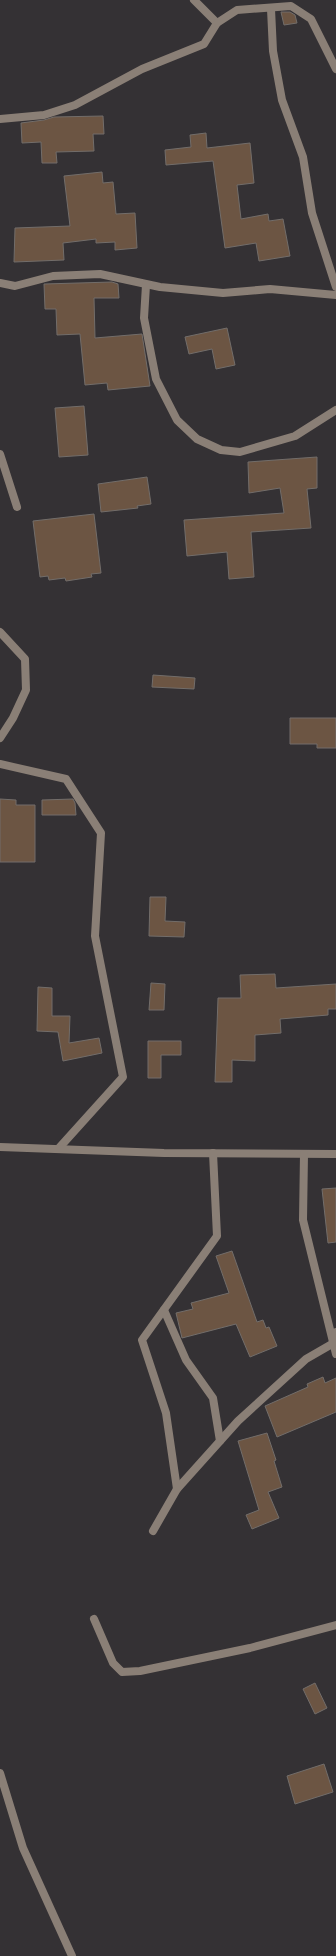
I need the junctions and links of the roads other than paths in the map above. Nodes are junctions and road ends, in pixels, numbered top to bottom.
1 (194, 0) edge
2 (271, 9) junction
3 (217, 23) junction
4 (336, 69) edge
5 (0, 119) edge
6 (0, 283) edge
7 (146, 285) junction
8 (336, 287) edge
9 (336, 295) edge
10 (336, 410) edge
11 (0, 454) edge
12 (17, 507) dead end
13 (0, 632) edge
14 (0, 738) edge
15 (0, 764) edge
16 (0, 1147) edge
17 (59, 1148) junction
18 (213, 1153) junction
19 (304, 1154) junction
20 (336, 1154) edge
21 (164, 1310) junction
22 (336, 1332) edge
23 (332, 1344) junction
24 (336, 1354) edge
25 (220, 1441) junction
26 (177, 1489) junction
27 (153, 1532) dead end
28 (94, 1619) dead end
29 (336, 1625) edge
30 (0, 1773) edge
31 (72, 1956) edge

1 - 3 street
2 - 3 street
2 - 4 street
2 - 8 street
3 - 5 street
6 - 7 street
7 - 9 street
7 - 10 street
11 - 12 street
13 - 14 street
15 - 17 street
16 - 17 street
17 - 18 street
18 - 19 street
18 - 21 street
19 - 20 street
19 - 23 street
21 - 25 street
21 - 26 street
22 - 23 street
23 - 24 street
23 - 25 street
25 - 26 street
26 - 27 street
28 - 29 street
30 - 31 street

